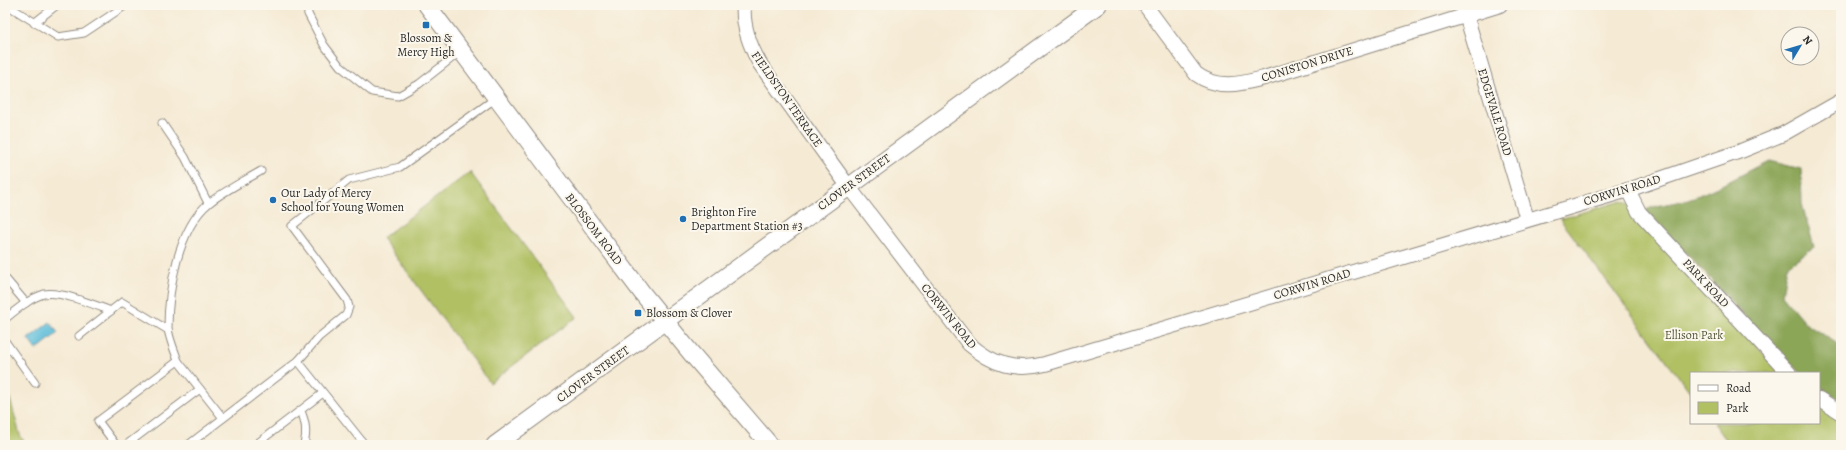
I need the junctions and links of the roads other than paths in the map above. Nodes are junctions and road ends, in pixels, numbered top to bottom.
1 (7, 5) edge
2 (58, 5) edge
3 (126, 5) edge
4 (307, 5) edge
5 (427, 5) edge
6 (744, 5) edge
7 (1098, 5) edge
8 (1145, 5) edge
9 (1500, 5) edge
10 (1464, 10) edge
11 (34, 23) junction
12 (462, 50) junction
13 (496, 98) junction
14 (1841, 101) edge
15 (162, 123) dead end
16 (261, 171) dead end
17 (848, 186) junction
18 (1628, 190) junction
19 (208, 204) junction
20 (1527, 219) junction
21 (5, 278) edge
22 (26, 304) junction
23 (111, 311) junction
24 (5, 319) edge
25 (664, 321) junction
26 (168, 330) junction
27 (79, 336) dead end
28 (5, 341) edge
29 (178, 361) junction
30 (298, 361) junction
31 (1788, 372) edge
32 (35, 383) dead end
33 (200, 389) junction
34 (323, 393) junction
35 (1820, 400) edge
36 (301, 411) junction
37 (1841, 413) edge
38 (222, 418) junction
39 (116, 445) edge
40 (126, 445) edge
41 (188, 445) edge
42 (255, 445) edge
43 (304, 445) edge
44 (365, 445) edge
45 (495, 445) edge
46 (770, 445) edge

1 - 11 lane
2 - 11 lane
3 - 11 lane
4 - 12 lane
5 - 12 street, BLOSSOM ROAD
6 - 17 street, FIELDSTON TERRACE
7 - 17 street, CLOVER STREET
8 - 10 street, CONISTON DRIVE
9 - 10 street, CONISTON DRIVE
10 - 20 street, EDGEVALE ROAD
12 - 13 street, BLOSSOM ROAD
13 - 25 street, BLOSSOM ROAD
13 - 30 lane
14 - 18 street, CORWIN ROAD
15 - 19 lane
16 - 19 lane
17 - 20 street, CORWIN ROAD
17 - 25 street, CLOVER STREET
18 - 20 street, CORWIN ROAD
18 - 31 street, PARK ROAD
19 - 26 lane
21 - 22 lane
22 - 23 lane
22 - 24 lane
23 - 26 lane
23 - 27 lane
25 - 45 street, CLOVER STREET
25 - 46 street, BLOSSOM ROAD
26 - 29 lane
28 - 32 lane
29 - 33 lane
29 - 39 lane
30 - 34 lane
30 - 38 lane
33 - 38 lane
33 - 40 lane
34 - 36 lane
34 - 44 lane
35 - 37 street
36 - 42 lane
36 - 43 lane
38 - 41 lane

